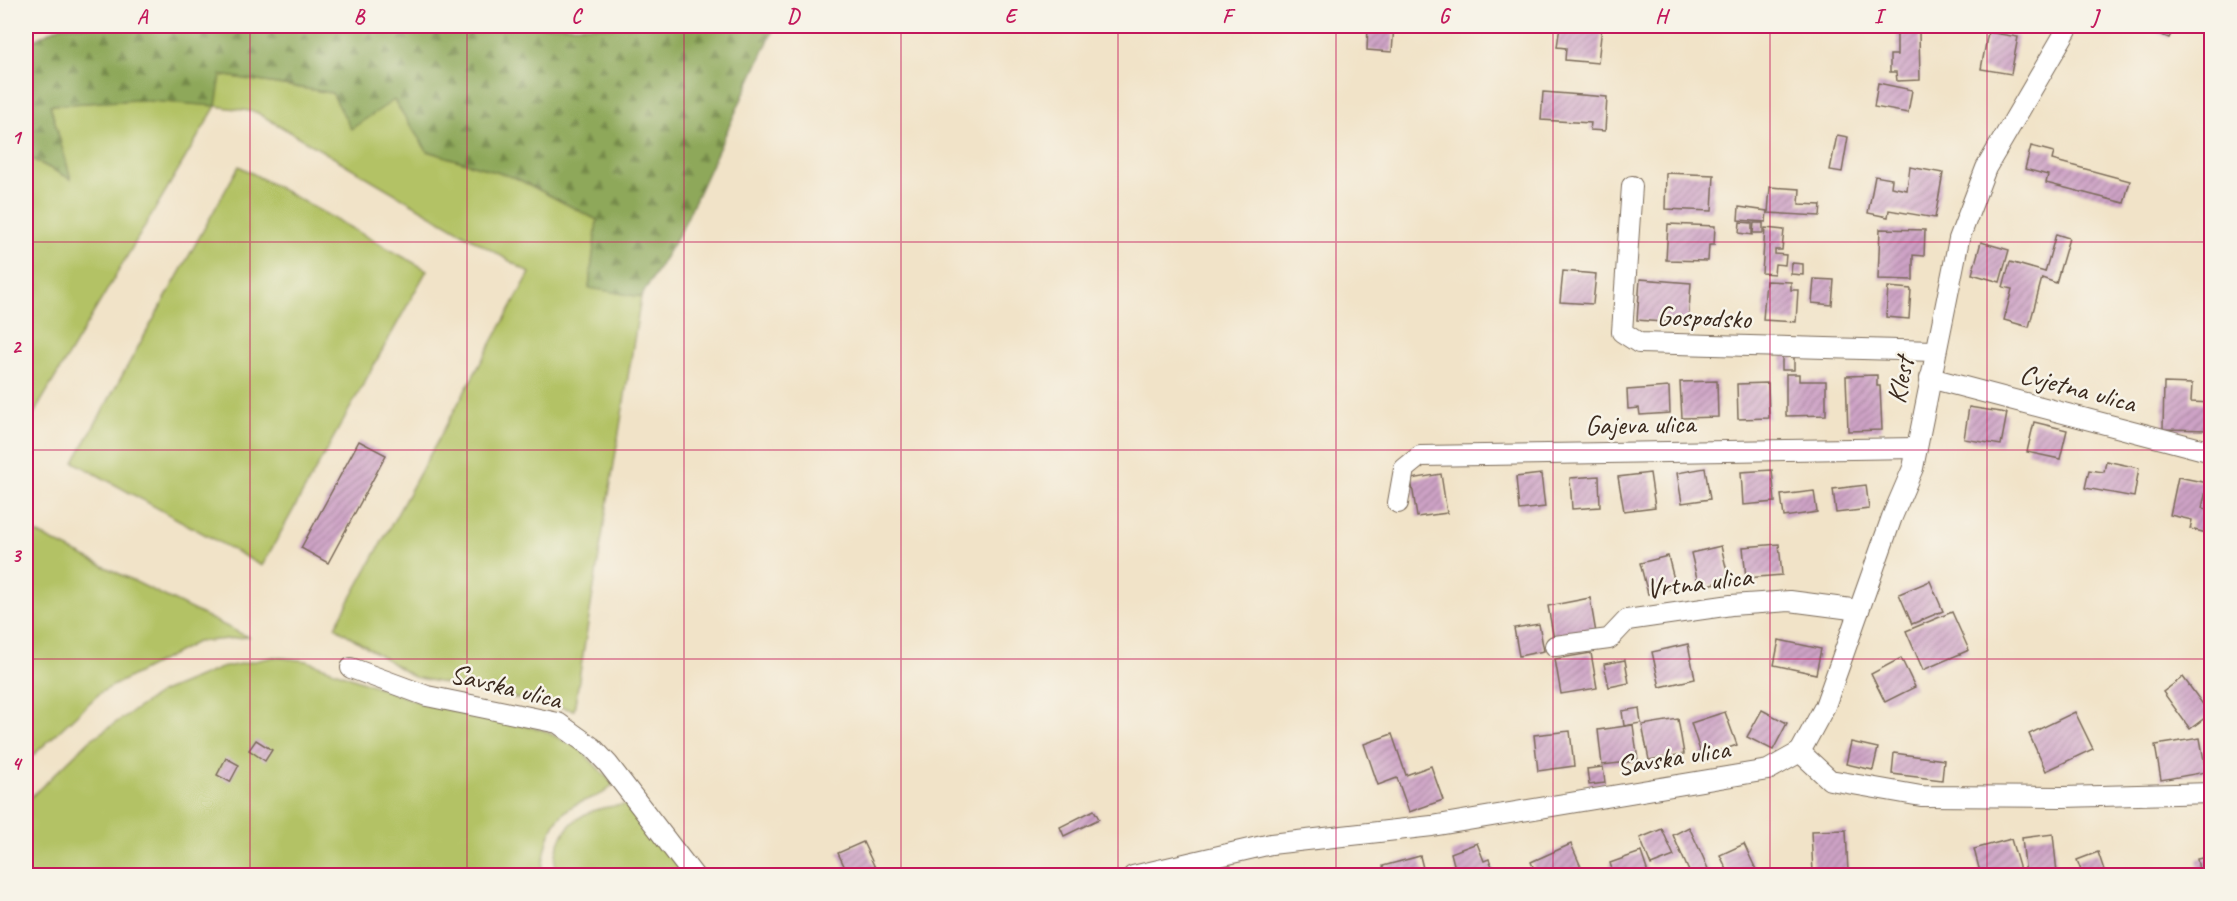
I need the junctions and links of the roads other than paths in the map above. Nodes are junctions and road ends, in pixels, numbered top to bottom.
1 (2069, 26) edge
2 (1632, 186) dead end
3 (1935, 351) junction
4 (1930, 378) junction
5 (1917, 448) junction
6 (2211, 452) edge
7 (1398, 503) dead end
8 (1859, 610) junction
9 (1555, 646) dead end
10 (351, 668) dead end
11 (1800, 752) junction
12 (2211, 793) edge
13 (694, 876) edge
14 (1133, 876) edge

1 - 3 street, Klest
2 - 3 street, Gospodsko
3 - 4 street, Klest
4 - 5 street, Klest
4 - 6 street, Cvjetna ulica
5 - 7 street, Gajeva ulica
5 - 8 street, Klest
8 - 9 street, Vrtna ulica
8 - 11 street, Klest
10 - 13 street, Savska ulica
11 - 12 street
11 - 14 street, Savska ulica

